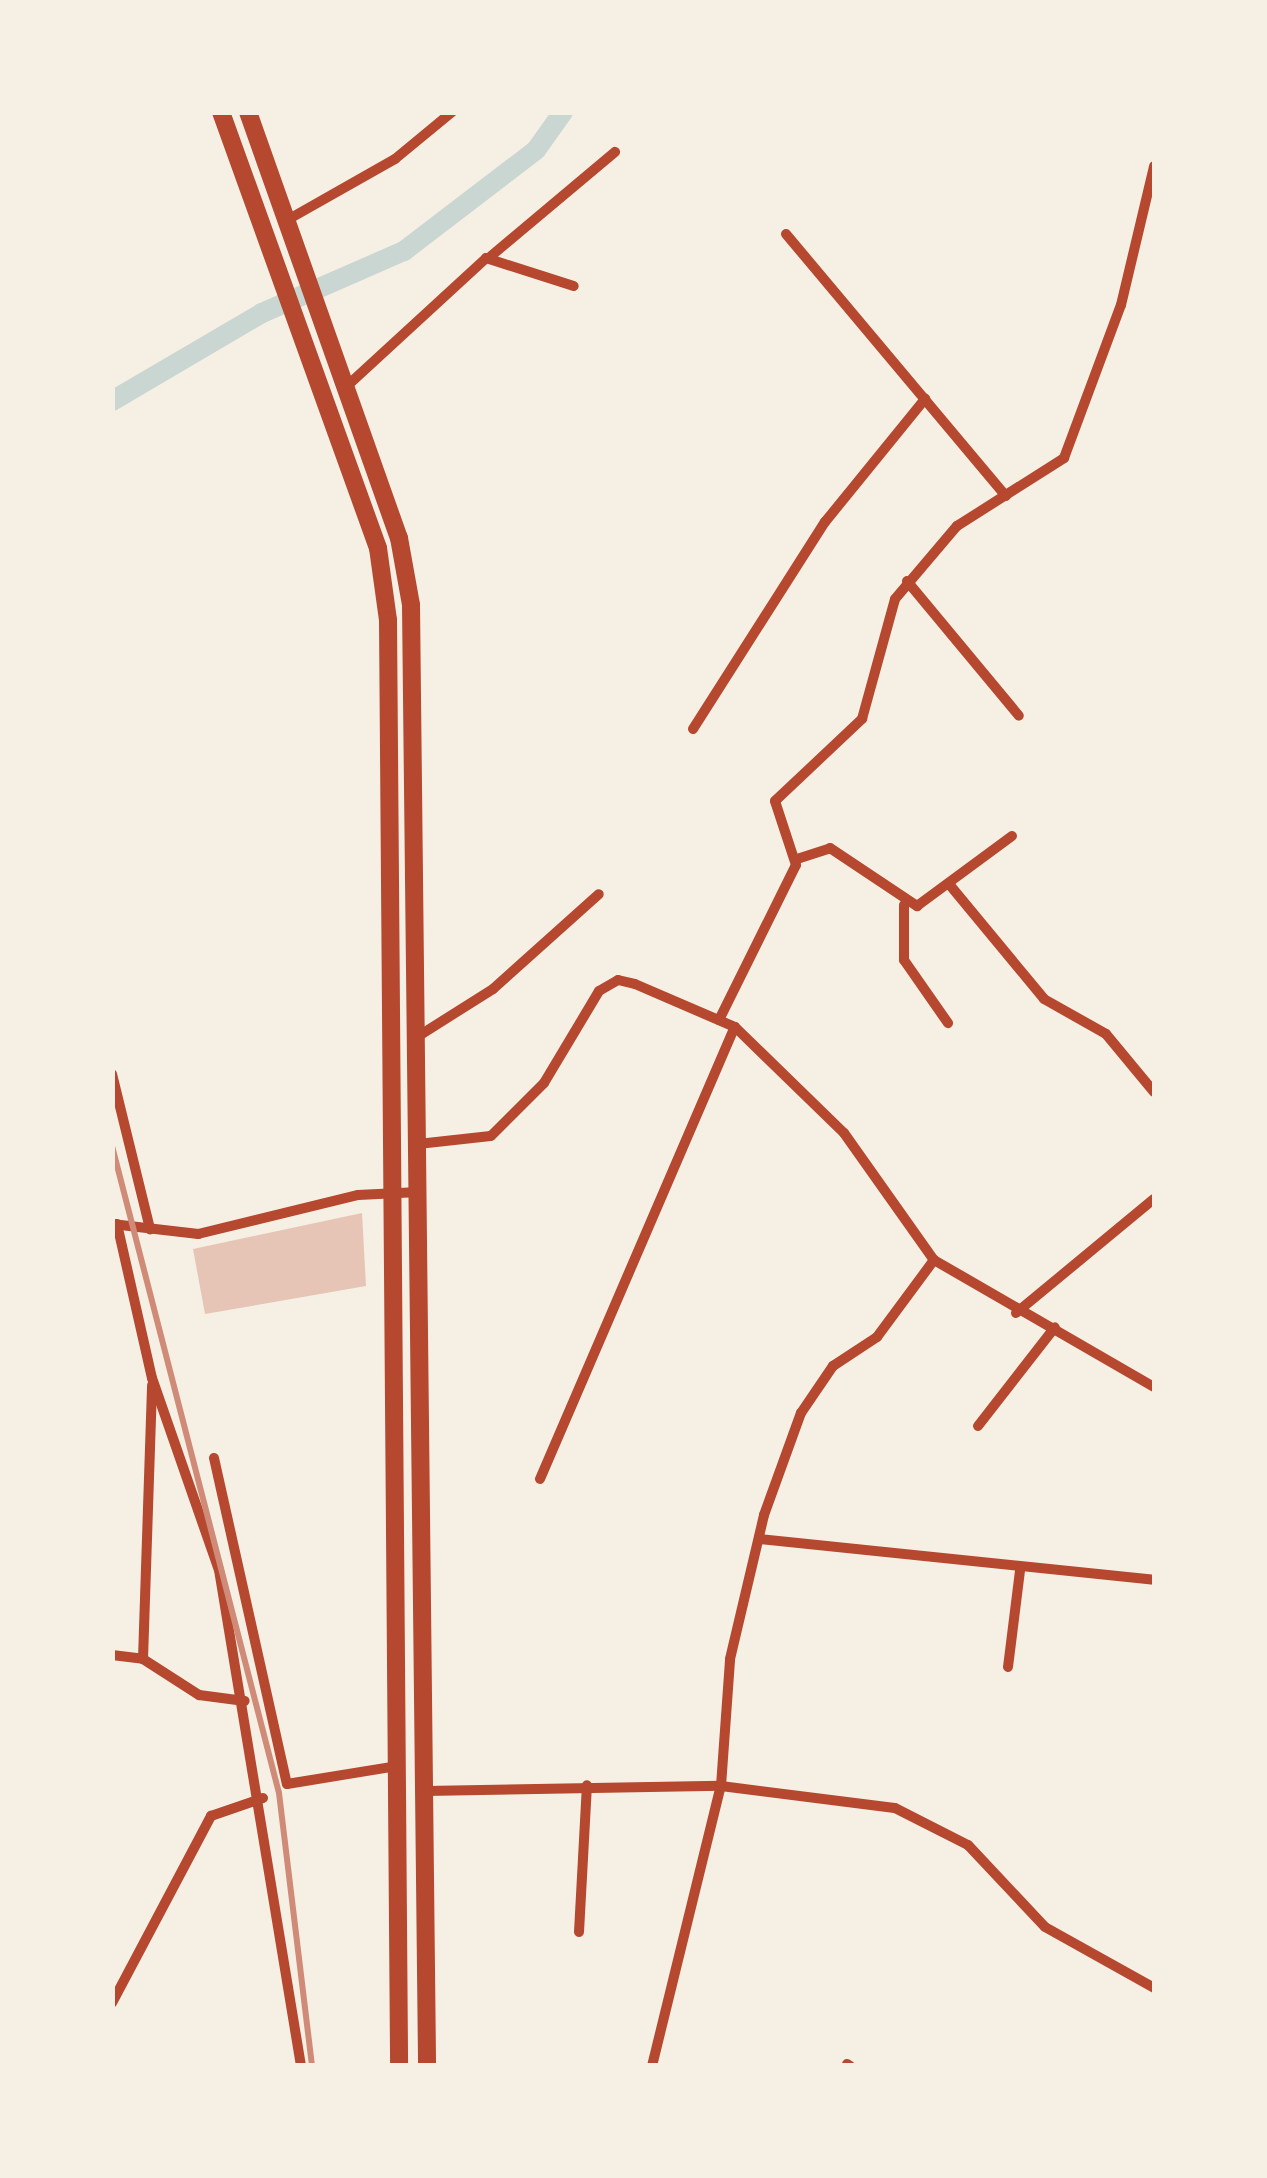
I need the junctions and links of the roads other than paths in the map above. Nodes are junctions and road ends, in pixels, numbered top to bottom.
1 (221, 112) edge
2 (248, 112) edge
3 (449, 113) edge
4 (615, 152) dead end
5 (1154, 166) edge
6 (289, 220) junction
7 (786, 234) dead end
8 (491, 256) junction
9 (574, 286) dead end
10 (345, 380) junction
11 (925, 400) junction
12 (1006, 496) junction
13 (907, 581) junction
14 (1018, 716) dead end
15 (692, 729) dead end
16 (1012, 836) dead end
17 (797, 860) junction
18 (949, 884) junction
19 (599, 894) dead end
20 (904, 905) junction
21 (718, 1020) junction
22 (948, 1023) dead end
23 (736, 1027) junction
24 (417, 1037) junction
25 (112, 1074) edge
26 (1154, 1092) edge
27 (418, 1144) junction
28 (420, 1192) junction
29 (388, 1193) junction
30 (1154, 1199) edge
31 (115, 1224) edge
32 (150, 1229) junction
33 (934, 1260) junction
34 (1016, 1313) junction
35 (1055, 1327) junction
36 (152, 1378) junction
37 (1154, 1387) edge
38 (978, 1426) dead end
39 (214, 1458) dead end
40 (540, 1479) dead end
41 (759, 1540) junction
42 (1020, 1571) junction
43 (1154, 1580) edge
44 (112, 1655) edge
45 (144, 1659) junction
46 (1008, 1667) dead end
47 (245, 1701) junction
48 (397, 1766) junction
49 (587, 1785) junction
50 (722, 1786) junction
51 (425, 1790) junction
52 (263, 1798) junction
53 (579, 1932) dead end
54 (1154, 1988) edge
55 (112, 2003) edge
56 (301, 2066) edge
57 (398, 2066) edge
58 (427, 2066) edge
59 (652, 2066) edge

1 - 29 main road
2 - 6 main road
3 - 6 street
4 - 8 street
5 - 12 street
6 - 10 main road
7 - 11 street
8 - 9 street
8 - 10 street
10 - 24 main road
11 - 12 street
11 - 15 street
12 - 13 street
13 - 14 street
13 - 17 street
16 - 18 street
17 - 20 street
17 - 21 street
18 - 20 street
18 - 26 street
19 - 24 street
20 - 22 street
21 - 23 street
21 - 27 street
23 - 33 street
23 - 40 street
24 - 27 main road
25 - 32 street
27 - 28 main road
28 - 29 street
28 - 51 main road
29 - 32 street
29 - 48 main road
30 - 34 street
31 - 32 street
31 - 36 street
33 - 34 street
33 - 41 street
34 - 35 street
35 - 37 street
35 - 38 street
36 - 45 street
36 - 47 street
39 - 48 street
41 - 42 street
41 - 50 street
42 - 43 street
42 - 46 street
44 - 45 street
45 - 47 street
47 - 52 street
48 - 57 main road
49 - 50 street
49 - 51 street
49 - 53 street
50 - 54 street
50 - 59 street
51 - 58 main road
52 - 55 street
52 - 56 street

